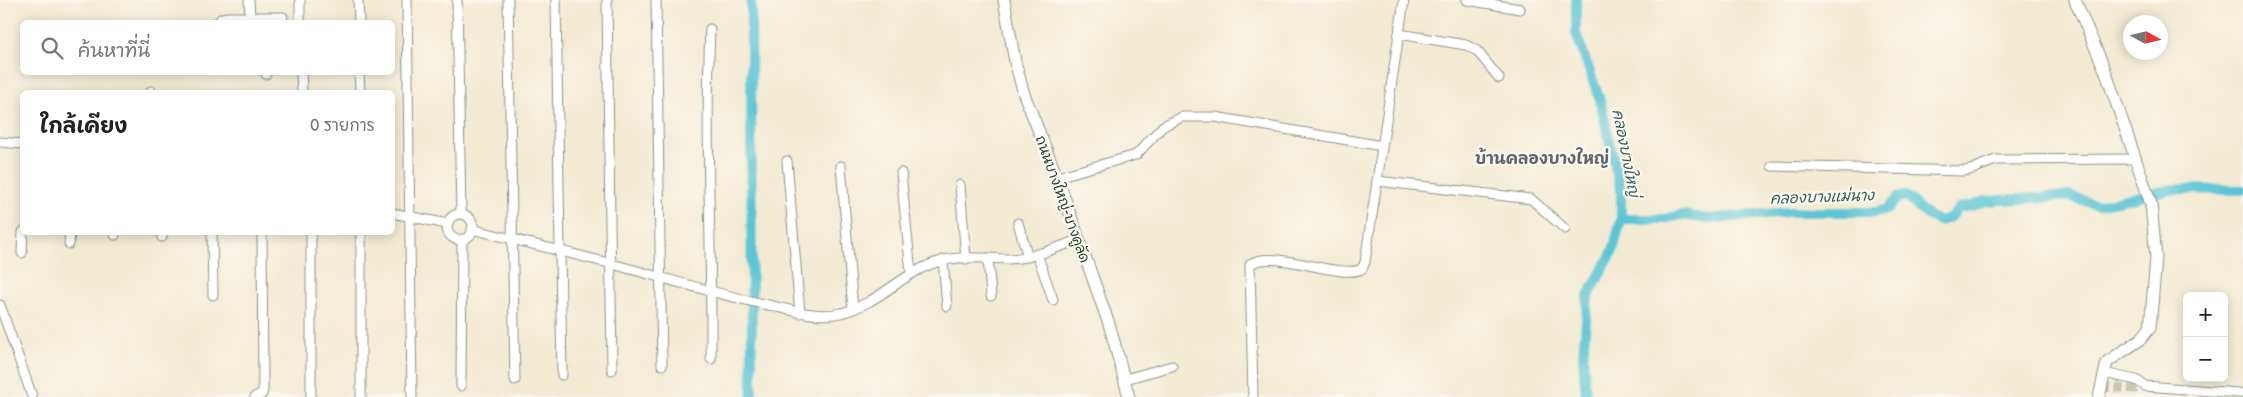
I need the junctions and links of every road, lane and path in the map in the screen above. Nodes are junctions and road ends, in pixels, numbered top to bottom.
1 (249, 0) edge
2 (300, 0) edge
3 (358, 0) edge
4 (407, 0) edge
5 (457, 0) edge
6 (508, 0) edge
7 (556, 0) edge
8 (607, 0) edge
9 (656, 0) edge
10 (1004, 0) edge
11 (1404, 0) edge
12 (1467, 0) edge
13 (2075, 0) edge
14 (1520, 9) dead end
15 (250, 17) junction
16 (283, 17) dead end
17 (220, 20) edge
18 (270, 20) edge
19 (300, 20) edge
20 (358, 20) edge
21 (710, 29) dead end
22 (1399, 34) junction
23 (301, 75) edge
24 (359, 75) edge
25 (1499, 78) dead end
26 (302, 90) edge
27 (360, 90) edge
28 (0, 142) edge
29 (20, 144) edge
30 (1382, 146) junction
31 (2136, 159) junction
32 (787, 161) dead end
33 (841, 166) dead end
34 (1772, 166) dead end
35 (901, 173) dead end
36 (1057, 177) junction
37 (1377, 181) junction
38 (960, 185) dead end
39 (395, 214) edge
40 (461, 214) junction
41 (410, 217) junction
42 (1018, 223) dead end
43 (448, 224) junction
44 (472, 229) junction
45 (1565, 229) dead end
46 (24, 235) edge
47 (70, 235) edge
48 (212, 235) edge
49 (262, 235) edge
50 (311, 235) edge
51 (361, 235) edge
52 (462, 239) junction
53 (511, 239) junction
54 (1078, 240) junction
55 (69, 244) dead end
56 (561, 251) junction
57 (22, 253) dead end
58 (1033, 256) junction
59 (988, 258) junction
60 (966, 259) junction
61 (943, 260) junction
62 (611, 264) junction
63 (911, 273) junction
64 (662, 278) junction
65 (712, 292) junction
66 (213, 295) dead end
67 (991, 296) dead end
68 (1052, 300) dead end
69 (0, 305) edge
70 (947, 306) dead end
71 (853, 309) junction
72 (800, 313) junction
73 (711, 359) dead end
74 (662, 365) dead end
75 (1172, 366) dead end
76 (612, 370) dead end
77 (2104, 373) junction
78 (562, 375) dead end
79 (1125, 379) junction
80 (515, 380) dead end
81 (461, 386) dead end
82 (2241, 393) edge
83 (32, 396) edge
84 (254, 397) edge
85 (311, 397) edge
86 (361, 397) edge
87 (412, 397) edge
88 (1129, 397) edge
89 (1254, 397) edge
90 (2099, 397) edge

1 - 15 street
2 - 19 street
3 - 20 street
4 - 41 street
5 - 40 street
6 - 53 street
7 - 56 street
8 - 62 street
9 - 64 street
10 - 36 street, ถนนบางใหญ่-บางคูลัด
11 - 22 street
12 - 14 street
13 - 31 street
15 - 17 street
15 - 18 street
16 - 18 street
21 - 65 street
22 - 25 street
22 - 30 street
23 - 26 street
24 - 27 street
28 - 29 street
30 - 36 street
30 - 37 street
31 - 34 street
31 - 77 street
32 - 72 street
33 - 71 street
35 - 63 street
36 - 54 street, ถนนบางใหญ่-บางคูลัด
37 - 45 street
37 - 89 street
38 - 60 street
39 - 41 street
40 - 43 street
40 - 44 street
41 - 43 street
41 - 87 street
42 - 58 street
43 - 52 street
44 - 52 street
44 - 53 street
46 - 57 street
47 - 55 street
48 - 66 street
49 - 84 street
50 - 85 street
51 - 86 street
52 - 81 street
53 - 56 street
53 - 80 street
54 - 58 street
54 - 79 street, ถนนบางใหญ่-บางคูลัด
56 - 62 street
56 - 78 street
58 - 59 street
58 - 68 street
59 - 60 street
59 - 67 street
60 - 61 street
61 - 63 street
61 - 70 street
62 - 64 street
62 - 76 street
63 - 71 street
64 - 65 street
64 - 74 street
65 - 72 street
65 - 73 street
69 - 83 street
71 - 72 street
75 - 79 street
77 - 82 street
77 - 90 street
79 - 88 street, ถนนบางใหญ่-บางคูลัด

